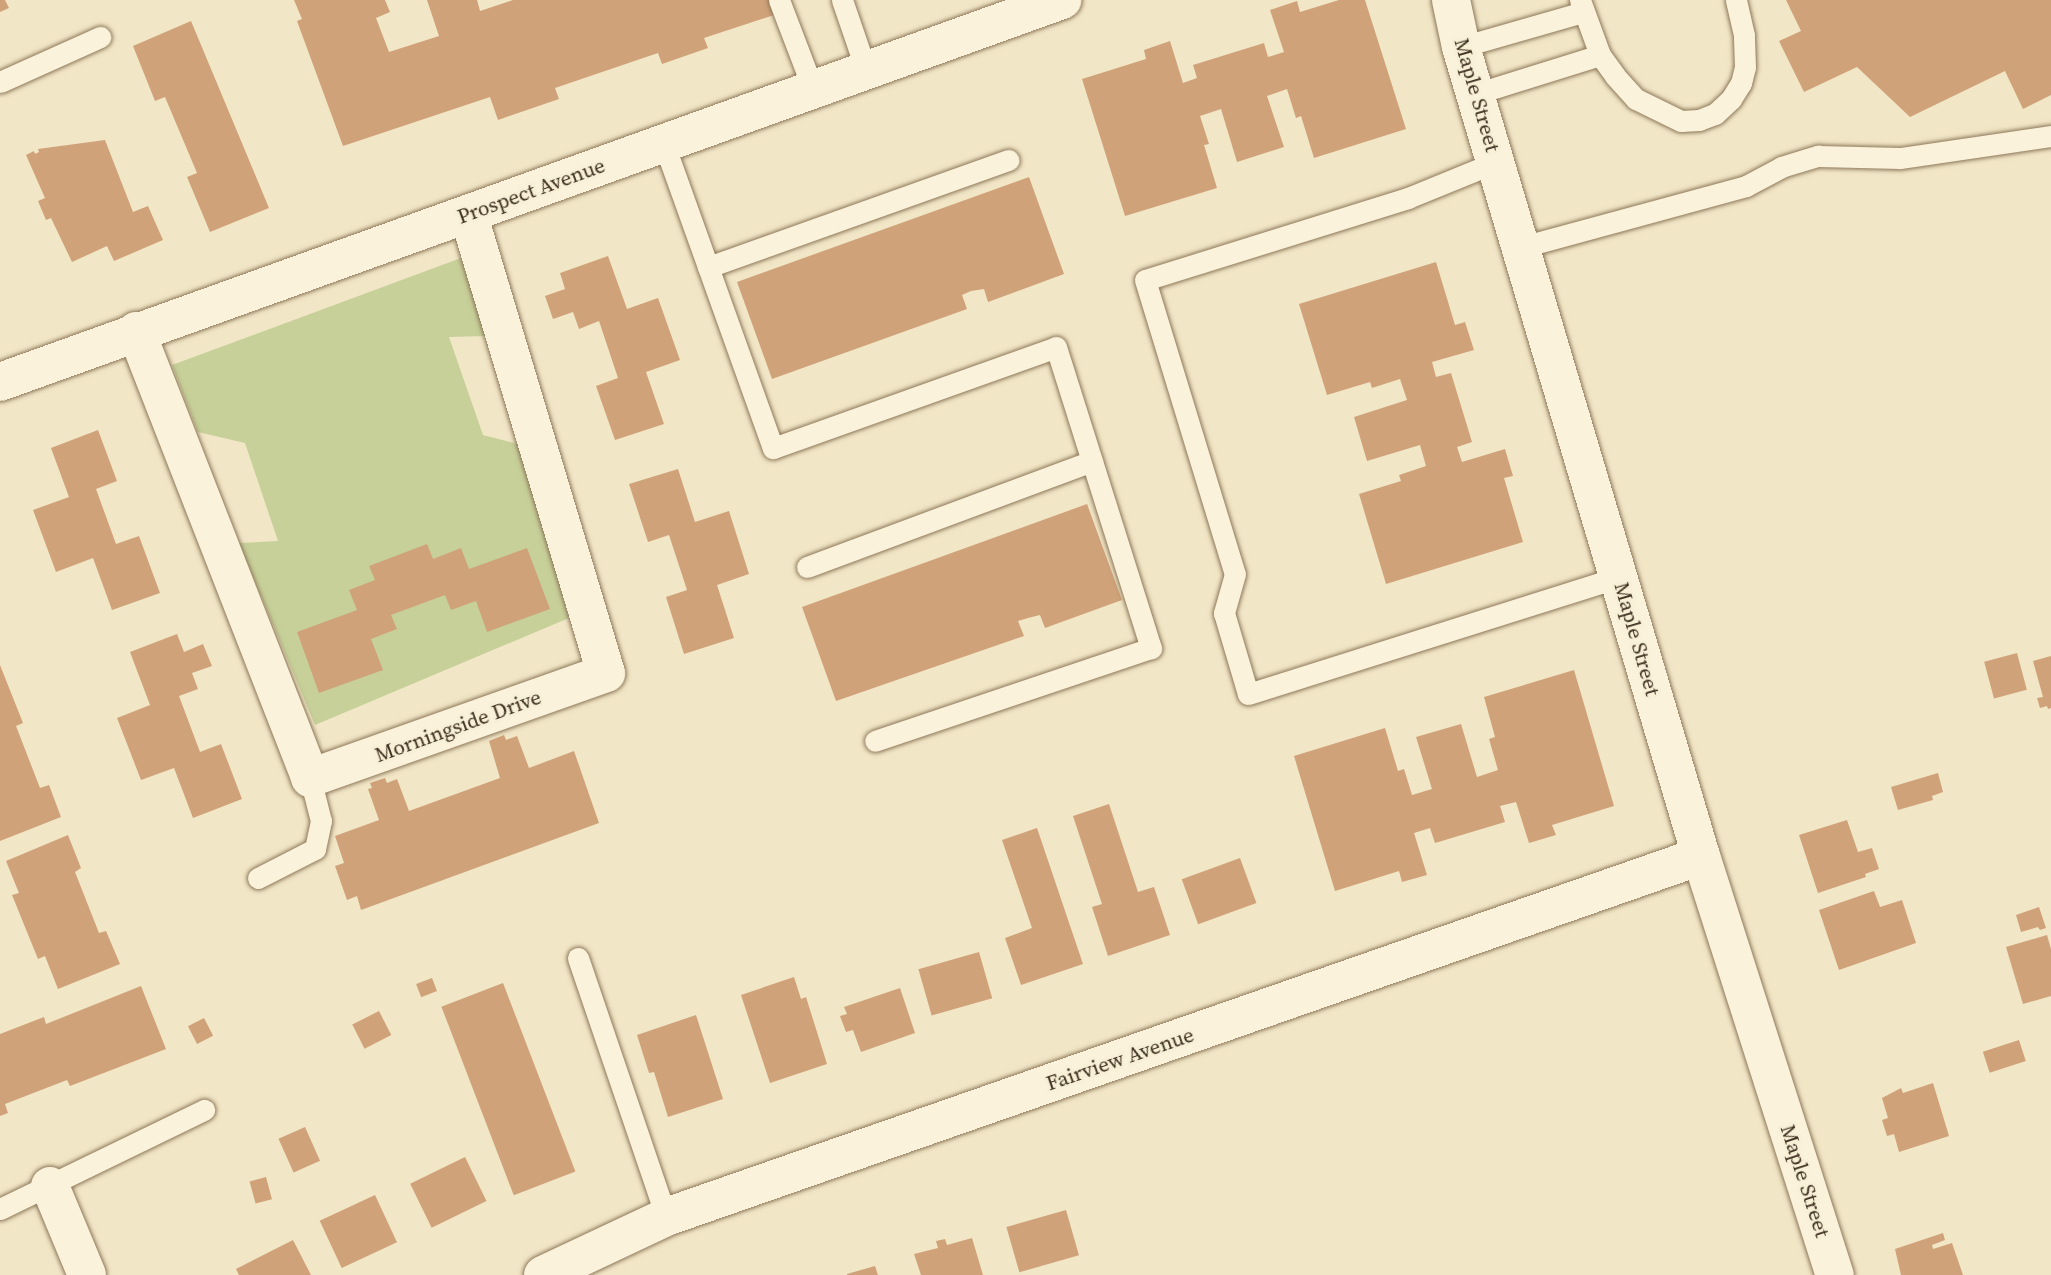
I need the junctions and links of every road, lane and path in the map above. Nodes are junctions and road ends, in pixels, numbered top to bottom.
1 (779, 0) edge
2 (842, 0) edge
3 (1062, 0) edge
4 (1451, 0) edge
5 (1736, 0) edge
6 (1581, 6) edge
7 (100, 37) dead end
8 (1461, 47) junction
9 (1600, 55) junction
10 (866, 70) junction
11 (0, 82) edge
12 (813, 89) junction
13 (1475, 94) junction
14 (2051, 136) edge
15 (664, 144) junction
16 (1009, 160) dead end
17 (1496, 162) junction
18 (468, 215) junction
19 (1522, 247) junction
20 (708, 267) junction
21 (136, 331) junction
22 (2, 376) edge
23 (1092, 461) junction
24 (807, 567) dead end
25 (1619, 577) junction
26 (875, 741) dead end
27 (310, 778) junction
28 (1702, 856) junction
29 (258, 878) dead end
30 (578, 958) dead end
31 (204, 1110) dead end
32 (50, 1186) junction
33 (0, 1209) edge
34 (666, 1217) junction
35 (87, 1275) edge
36 (543, 1275) edge
37 (1835, 1275) edge

1 - 12 lane
2 - 10 lane
3 - 10 street, Prospect Avenue
4 - 8 street, Maple Street
5 - 9 lane
6 - 8 lane
6 - 9 lane
7 - 11 lane
8 - 13 street, Maple Street
9 - 13 lane
10 - 12 street, Prospect Avenue
12 - 15 street, Prospect Avenue
13 - 17 street, Maple Street
14 - 19 lane
15 - 18 street, Prospect Avenue
15 - 20 lane
16 - 20 lane
17 - 19 street, Maple Street
17 - 25 lane
18 - 21 street, Prospect Avenue
18 - 27 street, Morningside Drive
19 - 25 street, Maple Street
20 - 23 lane
21 - 22 street, Prospect Avenue
21 - 27 street
23 - 24 lane
23 - 26 lane
25 - 28 street, Maple Street
27 - 29 lane
28 - 34 street, Fairview Avenue
28 - 37 street, Maple Street
30 - 34 lane
31 - 32 lane
32 - 33 lane
32 - 35 street
34 - 36 street, Fairview Avenue

